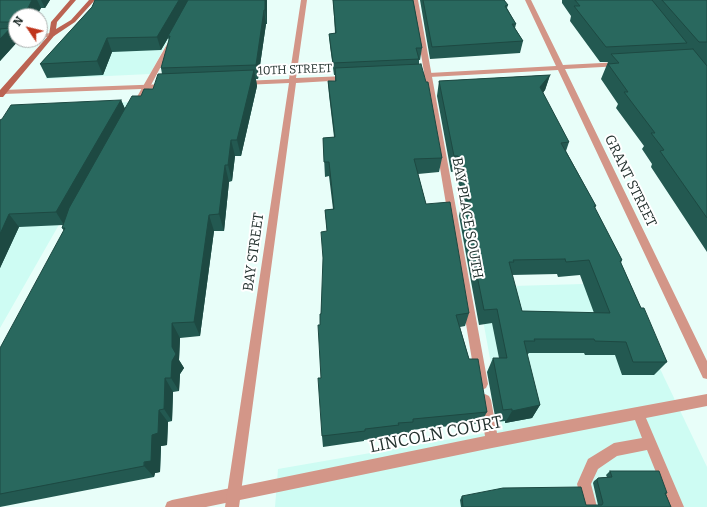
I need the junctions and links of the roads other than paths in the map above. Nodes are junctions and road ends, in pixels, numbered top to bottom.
1 (73, 0) edge
2 (92, 0) edge
3 (304, 0) edge
4 (415, 0) edge
5 (528, 0) edge
6 (176, 34) edge
7 (48, 35) edge
8 (52, 35) junction
9 (631, 63) edge
10 (560, 67) junction
11 (428, 75) junction
12 (406, 76) edge
13 (353, 78) edge
14 (292, 81) junction
15 (238, 83) edge
16 (177, 86) edge
17 (146, 87) junction
18 (2, 94) edge
19 (135, 108) edge
20 (707, 374) edge
21 (707, 400) edge
22 (638, 413) junction
23 (492, 441) junction
24 (650, 443) junction
25 (233, 501) edge
26 (172, 507) edge
27 (590, 507) edge
28 (677, 507) edge

1 - 8 main road
2 - 8 main road
3 - 14 street, BAY STREET
4 - 11 street, BAY PLACE SOUTH
5 - 10 street, GRANT STREET
6 - 17 street
7 - 8 street
8 - 18 main road
9 - 10 street
10 - 11 street
10 - 20 street, GRANT STREET
11 - 12 street
11 - 23 street, BAY PLACE SOUTH
13 - 14 street, 10TH STREET
14 - 15 street, 10TH STREET
14 - 25 street, BAY STREET
16 - 17 street
17 - 18 street
17 - 19 street
21 - 22 street, LINCOLN COURT
22 - 23 street, LINCOLN COURT
22 - 24 street
23 - 25 street, LINCOLN COURT
24 - 27 street
24 - 28 street
25 - 26 street, LINCOLN COURT

